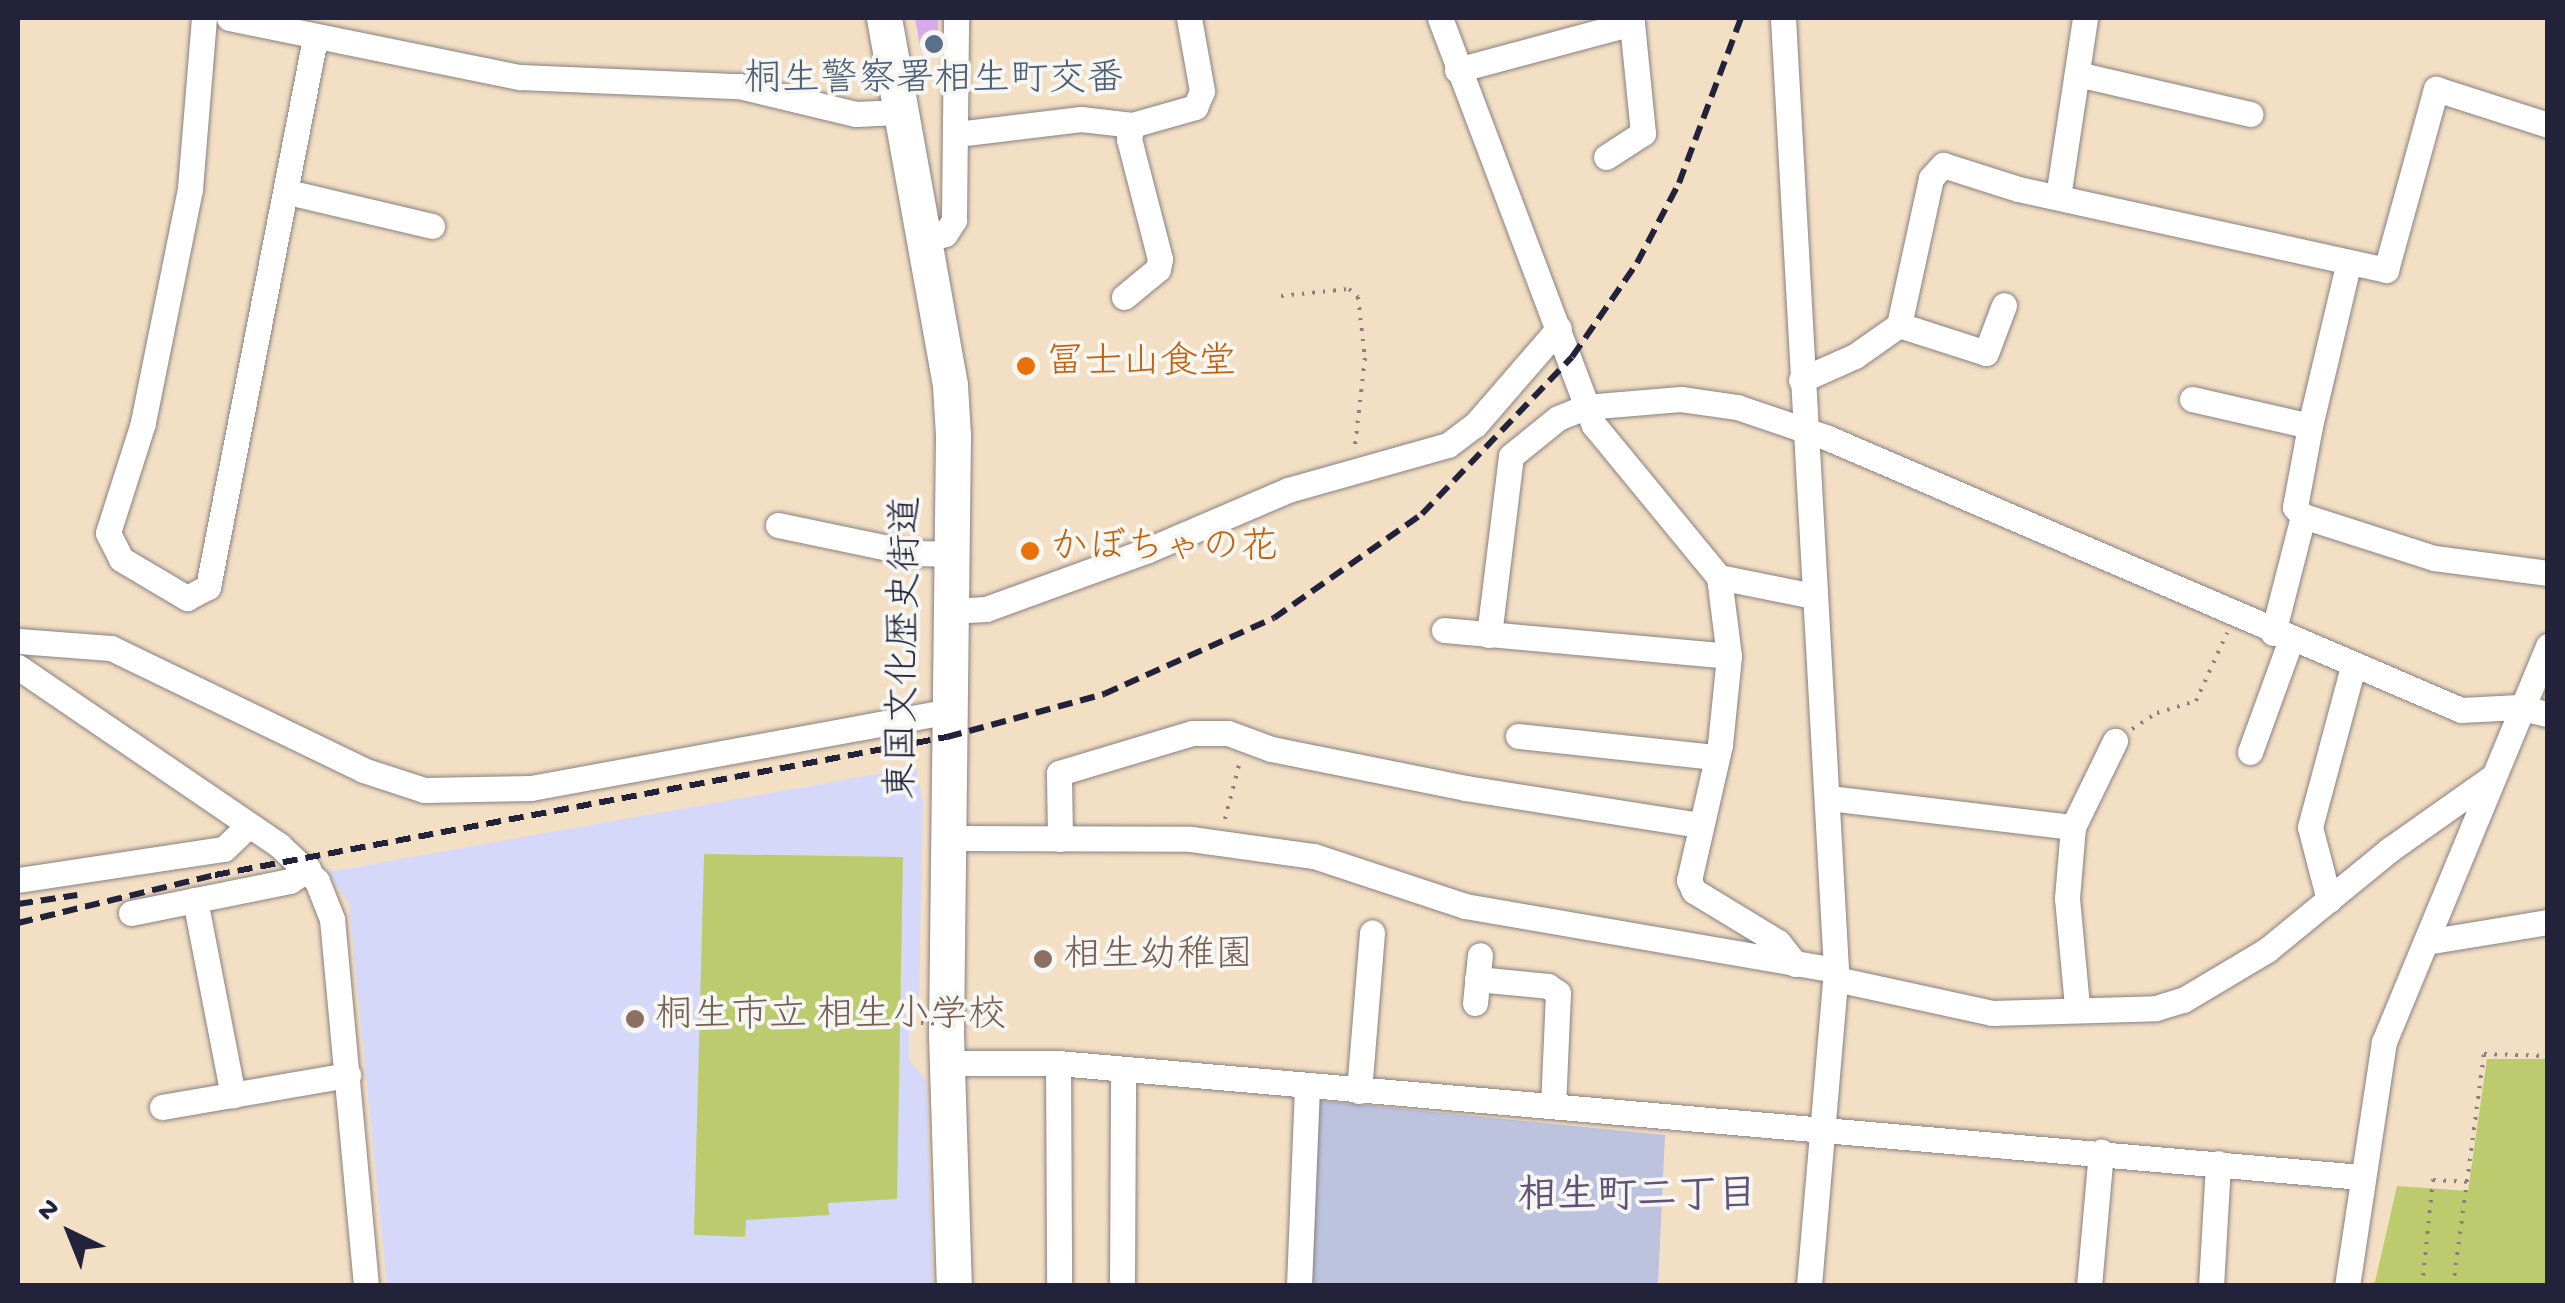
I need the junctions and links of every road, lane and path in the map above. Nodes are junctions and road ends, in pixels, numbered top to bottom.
1 (204, 18) edge
2 (229, 18) edge
3 (884, 18) edge
4 (956, 18) edge
5 (1189, 18) edge
6 (1440, 18) edge
7 (1783, 18) edge
8 (2085, 18) edge
9 (1634, 20) edge
10 (315, 38) junction
11 (1458, 70) junction
12 (2077, 74) junction
13 (900, 112) junction
14 (2250, 114) dead end
15 (2548, 125) edge
16 (1132, 126) junction
17 (956, 134) junction
18 (1606, 157) dead end
19 (288, 192) junction
20 (2058, 198) junction
21 (432, 226) dead end
22 (922, 241) junction
23 (2348, 265) junction
24 (1124, 296) dead end
25 (1282, 296) dead end
26 (2004, 305) dead end
27 (1899, 325) junction
28 (1560, 328) junction
29 (1800, 380) junction
30 (2192, 400) dead end
31 (1585, 407) junction
32 (2310, 426) junction
33 (1803, 430) junction
34 (1359, 472) junction
35 (2303, 516) junction
36 (778, 525) dead end
37 (951, 554) junction
38 (2548, 573) edge
39 (1719, 578) junction
40 (1813, 596) junction
41 (948, 611) junction
42 (2234, 615) junction
43 (2548, 621) edge
44 (1444, 630) dead end
45 (1489, 635) junction
46 (2282, 638) junction
47 (18, 641) edge
48 (2545, 650) edge
49 (1728, 656) junction
50 (2353, 666) junction
51 (18, 667) edge
52 (2519, 707) junction
53 (946, 712) junction
54 (2548, 714) edge
55 (1220, 736) junction
56 (1518, 736) dead end
57 (2115, 741) joint
58 (2250, 752) dead end
59 (1714, 757) junction
60 (2494, 776) junction
61 (1829, 798) junction
62 (1700, 825) junction
63 (248, 826) junction
64 (2072, 827) junction
65 (948, 838) junction
66 (1060, 840) junction
67 (1222, 844) junction
68 (302, 864) junction
69 (18, 880) edge
70 (195, 900) junction
71 (2329, 900) junction
72 (131, 913) dead end
73 (2548, 922) edge
74 (1372, 933) dead end
75 (2426, 942) junction
76 (1795, 964) junction
77 (1836, 975) junction
78 (1477, 979) dead end
79 (2077, 1006) junction
80 (921, 1023) dead end
81 (956, 1024) dead end
82 (2548, 1056) edge
83 (947, 1063) junction
84 (1058, 1063) junction
85 (1122, 1070) junction
86 (348, 1074) junction
87 (1307, 1087) junction
88 (1359, 1092) junction
89 (233, 1095) junction
90 (1554, 1106) junction
91 (162, 1107) dead end
92 (1822, 1129) junction
93 (2101, 1152) junction
94 (2218, 1164) junction
95 (2362, 1176) junction
96 (2467, 1182) junction
97 (366, 1286) edge
98 (954, 1286) edge
99 (1058, 1286) edge
100 (1122, 1286) edge
101 (1299, 1286) edge
102 (1809, 1286) edge
103 (2089, 1286) edge
104 (2211, 1286) edge
105 (2347, 1286) edge
106 (2422, 1286) edge
107 (2454, 1286) edge

1 - 19 street
2 - 10 street
3 - 13 highway, 東国文化歴史街道
4 - 17 street
5 - 16 street
6 - 11 street
7 - 29 street
8 - 12 street
9 - 11 street
9 - 18 street
10 - 13 street
10 - 19 street
11 - 28 street
12 - 14 street
12 - 20 street
13 - 22 highway, 東国文化歴史街道
15 - 23 street
16 - 17 street
16 - 24 street
17 - 22 street
19 - 21 street
20 - 23 street
20 - 27 street
22 - 37 highway, 東国文化歴史街道
23 - 32 street
25 - 34 path
26 - 27 street
27 - 29 street
28 - 31 street
28 - 34 street
29 - 33 street
30 - 32 street
31 - 33 street
31 - 39 street
31 - 45 street
32 - 35 street
33 - 40 street
33 - 42 street
34 - 41 street
35 - 38 street
35 - 46 street
36 - 37 street
37 - 41 highway, 東国文化歴史街道
39 - 40 street
39 - 49 street
40 - 61 street
41 - 53 highway, 東国文化歴史街道
42 - 46 street
42 - 57 path
43 - 48 street
44 - 45 street
45 - 49 street
46 - 50 street
46 - 58 street
47 - 53 street
48 - 52 street
49 - 59 street
50 - 52 street
50 - 71 street
51 - 63 street
52 - 54 street
52 - 60 street
53 - 65 highway, 東国文化歴史街道
55 - 62 street
55 - 66 street
55 - 67 path
56 - 59 street
57 - 64 street
59 - 62 street
60 - 71 street
60 - 75 street
61 - 64 street
61 - 77 street
62 - 76 street
63 - 68 street
63 - 69 street
64 - 79 street
65 - 66 street
65 - 83 highway, 東国文化歴史街道
66 - 67 street
67 - 76 street
68 - 70 street
68 - 86 street
70 - 72 street
70 - 89 street
71 - 79 street
73 - 75 street
74 - 88 street
75 - 95 street
76 - 77 street
77 - 79 street
77 - 92 street
78 - 90 street
80 - 81 path, bridge
82 - 96 path
83 - 84 street
83 - 98 highway, 東国文化歴史街道
84 - 85 street
84 - 99 street
85 - 87 street
85 - 100 street
86 - 89 street
86 - 97 street
87 - 88 street
87 - 101 street
88 - 90 street
89 - 91 street
90 - 92 street
92 - 93 street
92 - 102 street
93 - 94 street
93 - 103 street
94 - 95 street
94 - 104 street
95 - 105 street
96 - 106 path
96 - 107 path

